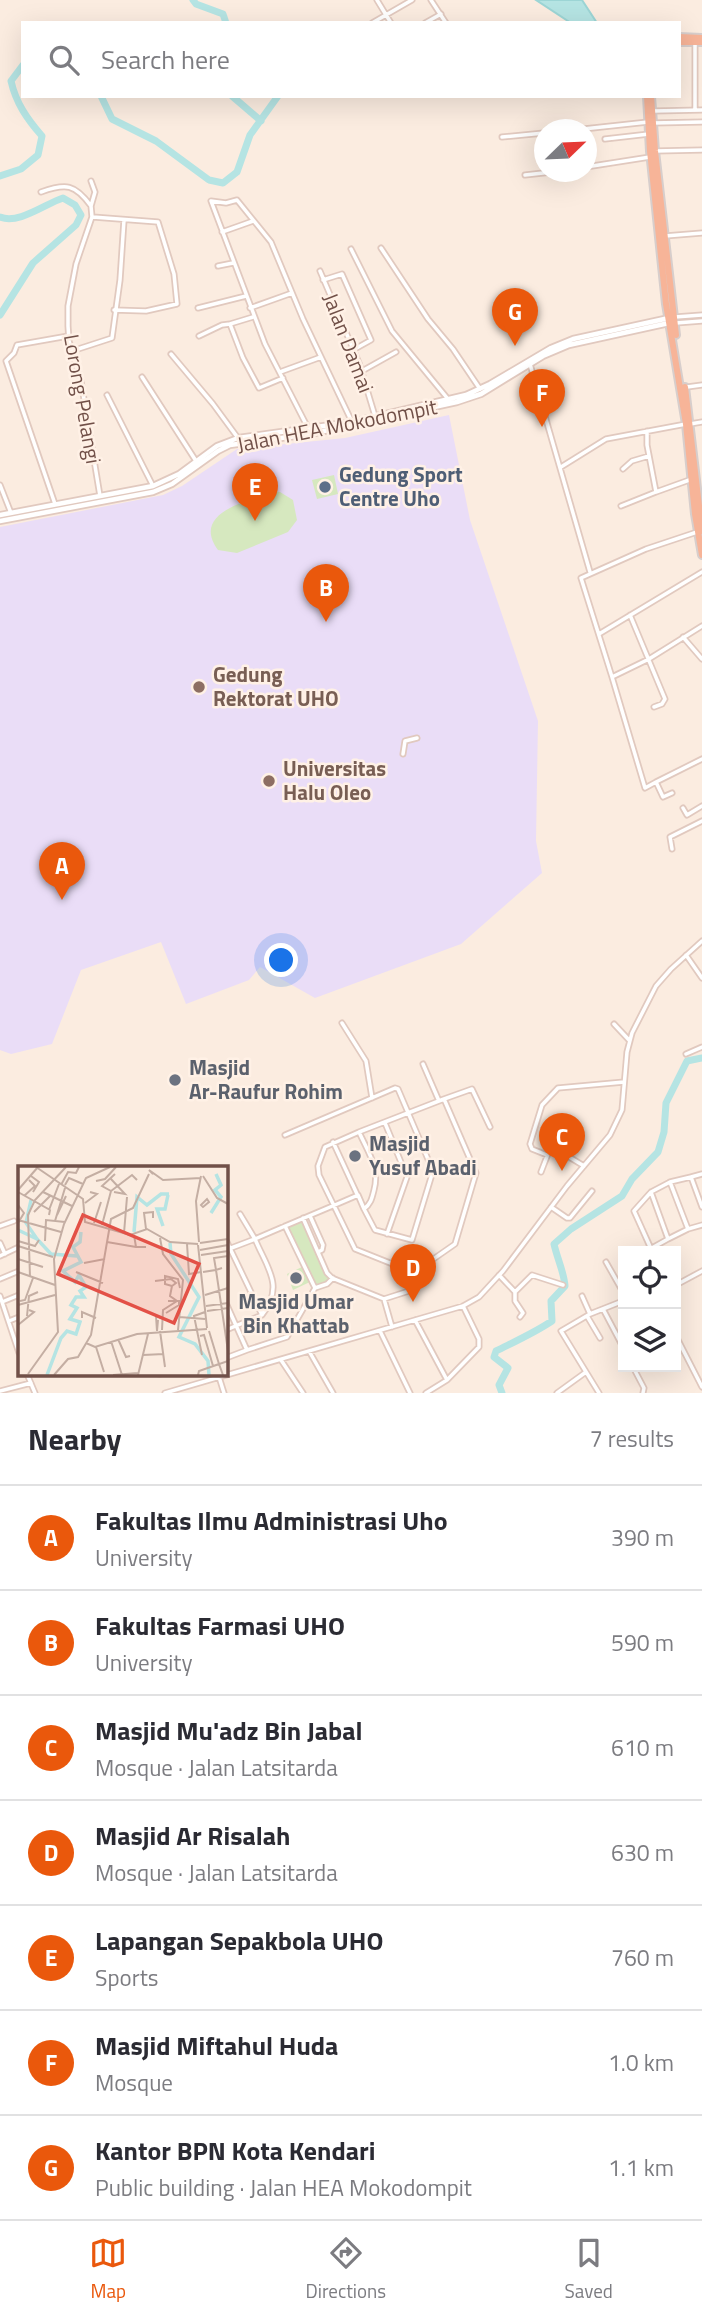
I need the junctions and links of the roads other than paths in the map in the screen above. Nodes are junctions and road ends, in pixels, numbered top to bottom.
1 (377, 0) edge
2 (412, 0) edge
3 (432, 0) edge
4 (441, 14) junction
5 (386, 15) junction
6 (376, 21) edge
7 (390, 21) edge
8 (429, 21) edge
9 (445, 21) edge
10 (681, 39) edge
11 (699, 40) edge
12 (702, 90) edge
13 (695, 91) junction
14 (649, 98) edge
15 (650, 98) edge
16 (695, 110) junction
17 (702, 110) edge
18 (653, 111) junction
19 (651, 122) junction
20 (702, 122) edge
21 (597, 128) edge
22 (534, 133) edge
23 (649, 134) junction
24 (502, 137) dead end
25 (605, 139) dead end
26 (702, 150) edge
27 (651, 153) junction
28 (597, 164) edge
29 (534, 174) edge
30 (525, 175) dead end
31 (91, 181) dead end
32 (41, 192) dead end
33 (91, 206) junction
34 (92, 217) junction
35 (124, 220) junction
36 (253, 221) junction
37 (222, 232) junction
38 (702, 233) edge
39 (662, 237) junction
40 (381, 248) dead end
41 (351, 249) dead end
42 (233, 263) junction
43 (218, 266) dead end
44 (320, 271) dead end
45 (323, 280) junction
46 (292, 293) junction
47 (246, 296) junction
48 (198, 308) dead end
49 (250, 309) junction
50 (114, 310) junction
51 (702, 315) edge
52 (253, 317) junction
53 (671, 320) junction
54 (702, 321) edge
55 (230, 324) junction
56 (68, 336) junction
57 (199, 336) dead end
58 (583, 339) junction
59 (353, 350) junction
60 (72, 351) junction
61 (396, 352) dead end
62 (171, 354) dead end
63 (321, 357) junction
64 (530, 364) junction
65 (279, 372) junction
66 (362, 372) junction
67 (142, 377) dead end
68 (283, 379) junction
69 (702, 385) edge
70 (685, 387) junction
71 (480, 389) junction
72 (107, 395) dead end
73 (449, 400) junction
74 (427, 407) junction
75 (375, 416) junction
76 (687, 420) junction
77 (352, 422) junction
78 (702, 422) edge
79 (308, 428) junction
80 (647, 431) junction
81 (311, 434) junction
82 (237, 438) junction
83 (649, 456) junction
84 (198, 463) junction
85 (560, 467) junction
86 (623, 469) dead end
87 (692, 479) junction
88 (0, 485) edge
89 (153, 486) junction
90 (700, 491) edge
91 (656, 492) junction
92 (100, 496) junction
93 (111, 498) junction
94 (55, 504) junction
95 (621, 506) dead end
96 (10, 513) junction
97 (26, 513) junction
98 (697, 514) junction
99 (0, 515) edge
100 (0, 522) edge
101 (699, 532) edge
102 (702, 555) edge
103 (590, 572) junction
104 (702, 572) edge
105 (630, 615) junction
106 (702, 626) edge
107 (598, 634) junction
108 (684, 637) junction
109 (649, 659) junction
110 (702, 659) edge
111 (612, 677) junction
112 (654, 707) dead end
113 (417, 738) dead end
114 (403, 754) dead end
115 (702, 759) edge
116 (656, 782) junction
117 (672, 793) dead end
118 (702, 806) edge
119 (683, 808) dead end
120 (702, 821) edge
121 (673, 849) dead end
122 (702, 942) edge
123 (686, 955) junction
124 (702, 978) edge
125 (342, 1023) dead end
126 (614, 1024) dead end
127 (629, 1040) junction
128 (702, 1047) edge
129 (686, 1054) dead end
130 (423, 1064) dead end
131 (624, 1082) junction
132 (372, 1098) junction
133 (441, 1100) junction
134 (408, 1113) junction
135 (558, 1121) dead end
136 (384, 1123) junction
137 (490, 1127) dead end
138 (359, 1132) junction
139 (285, 1135) dead end
140 (333, 1142) junction
141 (551, 1146) junction
142 (547, 1155) junction
143 (584, 1166) junction
144 (541, 1172) dead end
145 (702, 1174) edge
146 (691, 1177) junction
147 (670, 1182) junction
148 (592, 1191) dead end
149 (651, 1192) junction
150 (358, 1195) junction
151 (334, 1206) junction
152 (551, 1207) junction
153 (702, 1207) edge
154 (364, 1209) junction
155 (240, 1214) dead end
156 (310, 1216) junction
157 (303, 1218) junction
158 (13, 1221) dead end
159 (702, 1225) edge
160 (285, 1226) junction
161 (0, 1227) edge
162 (688, 1229) junction
163 (387, 1234) junction
164 (668, 1238) junction
165 (255, 1239) junction
166 (0, 1243) edge
167 (649, 1246) edge
168 (657, 1246) edge
169 (18, 1247) edge
170 (228, 1249) edge
171 (318, 1252) junction
172 (2, 1255) edge
173 (606, 1262) dead end
174 (395, 1265) dead end
175 (18, 1271) edge
176 (702, 1271) edge
177 (499, 1275) junction
178 (334, 1278) junction
179 (0, 1279) edge
180 (681, 1282) edge
181 (618, 1283) edge
182 (563, 1285) dead end
183 (315, 1288) junction
184 (515, 1292) junction
185 (18, 1295) edge
186 (0, 1296) edge
187 (582, 1296) dead end
188 (384, 1299) junction
189 (1, 1303) edge
190 (618, 1303) edge
191 (463, 1306) junction
192 (228, 1308) edge
193 (603, 1309) junction
194 (262, 1315) junction
195 (589, 1315) junction
196 (18, 1317) edge
197 (520, 1317) dead end
198 (415, 1320) junction
199 (9, 1321) junction
200 (236, 1326) junction
201 (392, 1327) junction
202 (228, 1329) edge
203 (380, 1331) junction
204 (600, 1338) dead end
205 (618, 1338) edge
206 (681, 1346) edge
207 (18, 1350) edge
208 (247, 1350) junction
209 (309, 1351) junction
210 (228, 1357) edge
211 (281, 1360) junction
212 (586, 1372) junction
213 (636, 1372) edge
214 (228, 1375) edge
215 (28, 1376) edge
216 (223, 1376) edge
217 (219, 1377) junction
218 (447, 1380) junction
219 (31, 1382) junction
220 (702, 1387) edge
221 (0, 1391) edge
222 (557, 1392) edge
223 (35, 1393) edge
224 (165, 1393) edge
225 (224, 1393) edge
226 (303, 1393) edge
227 (333, 1393) edge
228 (410, 1393) edge
229 (426, 1393) edge
230 (599, 1393) edge
231 (643, 1393) edge

1 - 5 street
2 - 5 street
3 - 4 street
4 - 8 street
4 - 9 street
5 - 6 street
5 - 7 street
10 - 11 highway
11 - 13 street
12 - 13 street
13 - 16 street
14 - 19 highway
15 - 18 highway
16 - 17 street
16 - 18 street
18 - 19 highway
19 - 20 street
19 - 21 street
19 - 23 highway
19 - 27 highway
22 - 24 street
23 - 25 street
23 - 27 highway
26 - 27 street
27 - 28 street
27 - 39 highway
29 - 30 street
31 - 33 street, Lorong Pelangi
32 - 33 street
33 - 34 street, Lorong Pelangi
34 - 35 street
34 - 56 street, Lorong Pelangi
35 - 50 street
35 - 50 street
36 - 37 street
36 - 37 street
36 - 46 street
37 - 42 street
38 - 39 street
39 - 53 highway
40 - 71 street
41 - 73 street
42 - 43 street
42 - 47 street
44 - 45 street, Jalan Damai
45 - 59 street, Jalan Damai
45 - 59 street
46 - 49 street
46 - 63 street
47 - 48 street
47 - 49 street
49 - 52 street
50 - 60 street
51 - 53 street
52 - 55 street
52 - 65 street
53 - 54 street
53 - 58 street, Jalan HEA Mokodompit
53 - 70 highway
53 - 76 highway
55 - 57 street
55 - 68 street
56 - 60 street, Lorong Pelangi
56 - 94 street
58 - 64 street, Jalan HEA Mokodompit
58 - 71 street, Jalan HEA Mokodompit
59 - 66 street, Jalan Damai
60 - 92 street, Lorong Pelangi
61 - 66 street
62 - 82 street
63 - 65 street
63 - 77 street
64 - 74 street, Jalan HEA Mokodompit
64 - 85 street
65 - 68 street
66 - 75 street, Jalan Damai
67 - 84 street
68 - 79 street
69 - 70 street
70 - 76 highway
71 - 73 street, Jalan HEA Mokodompit
72 - 89 street
73 - 74 street, Jalan HEA Mokodompit
74 - 75 street, Jalan HEA Mokodompit
74 - 81 street, Jalan HEA Mokodompit
75 - 77 street, Jalan HEA Mokodompit
76 - 78 street
76 - 80 street
76 - 87 highway
76 - 90 highway
77 - 79 street, Jalan HEA Mokodompit
79 - 81 street
79 - 82 street, Jalan HEA Mokodompit
80 - 83 street
80 - 85 street
81 - 84 street, Jalan HEA Mokodompit
82 - 84 street, Jalan HEA Mokodompit
83 - 86 street
83 - 91 street
84 - 89 street, Jalan HEA Mokodompit
84 - 93 street, Jalan HEA Mokodompit
85 - 103 street
87 - 91 street
87 - 98 highway
88 - 96 street
89 - 93 street, Jalan HEA Mokodompit
90 - 98 highway
91 - 95 street
92 - 93 street, Jalan HEA Mokodompit
92 - 94 street, Jalan HEA Mokodompit
93 - 97 street, Jalan HEA Mokodompit
94 - 97 street, Jalan HEA Mokodompit
96 - 97 street, Jalan HEA Mokodompit
96 - 99 street, Jalan HEA Mokodompit
97 - 100 street, Jalan HEA Mokodompit
98 - 101 highway
101 - 102 highway
101 - 103 street
103 - 107 street
104 - 105 street
105 - 107 street
105 - 109 street
106 - 108 street
107 - 111 street
108 - 109 street
108 - 110 street
109 - 111 street
109 - 112 street
111 - 116 street
113 - 114 street
115 - 116 street
116 - 117 street
118 - 119 street
120 - 121 street
122 - 123 street
123 - 124 street
123 - 127 street
125 - 132 street
126 - 127 street
127 - 131 street
128 - 129 street
130 - 133 street
131 - 142 street
131 - 143 street
132 - 134 street
132 - 139 street
133 - 134 street
133 - 137 street
133 - 188 street
134 - 136 street
134 - 163 street
135 - 141 street
136 - 138 street
136 - 163 street
138 - 140 street
138 - 154 street
140 - 150 street
140 - 151 street
141 - 142 street
141 - 143 street
142 - 144 street
143 - 152 street
145 - 146 street
146 - 147 street
146 - 153 street
147 - 149 street
147 - 162 street
148 - 152 street
149 - 164 street
149 - 167 street
150 - 151 street
150 - 154 street
151 - 156 street
151 - 174 street
152 - 177 street
154 - 163 street
155 - 165 street
156 - 157 street
156 - 171 street
157 - 160 street
157 - 171 street
158 - 161 street
159 - 162 street
160 - 165 street
160 - 183 street
162 - 164 street
164 - 168 street
165 - 170 street
165 - 194 street
166 - 172 street
169 - 172 street
170 - 194 street
171 - 178 street
173 - 181 street
175 - 179 street
176 - 180 street
177 - 184 street
177 - 191 street
178 - 183 street
178 - 188 street
182 - 184 street
183 - 208 street
184 - 197 street
185 - 189 street
186 - 189 street
187 - 195 street
188 - 201 street
189 - 199 street
190 - 193 street
191 - 198 street
191 - 218 street
192 - 200 street
193 - 195 street
193 - 205 street
194 - 200 street
195 - 204 street
195 - 212 street
196 - 199 street
198 - 201 street
198 - 218 street
199 - 207 street
200 - 202 street
200 - 208 street
201 - 203 street
203 - 209 street
203 - 228 street
206 - 220 street
208 - 210 street
209 - 211 street
209 - 227 street
211 - 214 street
211 - 226 street
212 - 222 street
212 - 230 street
213 - 231 street
215 - 219 street
216 - 217 street
217 - 224 street
217 - 225 street
218 - 229 street
219 - 221 street
219 - 223 street

